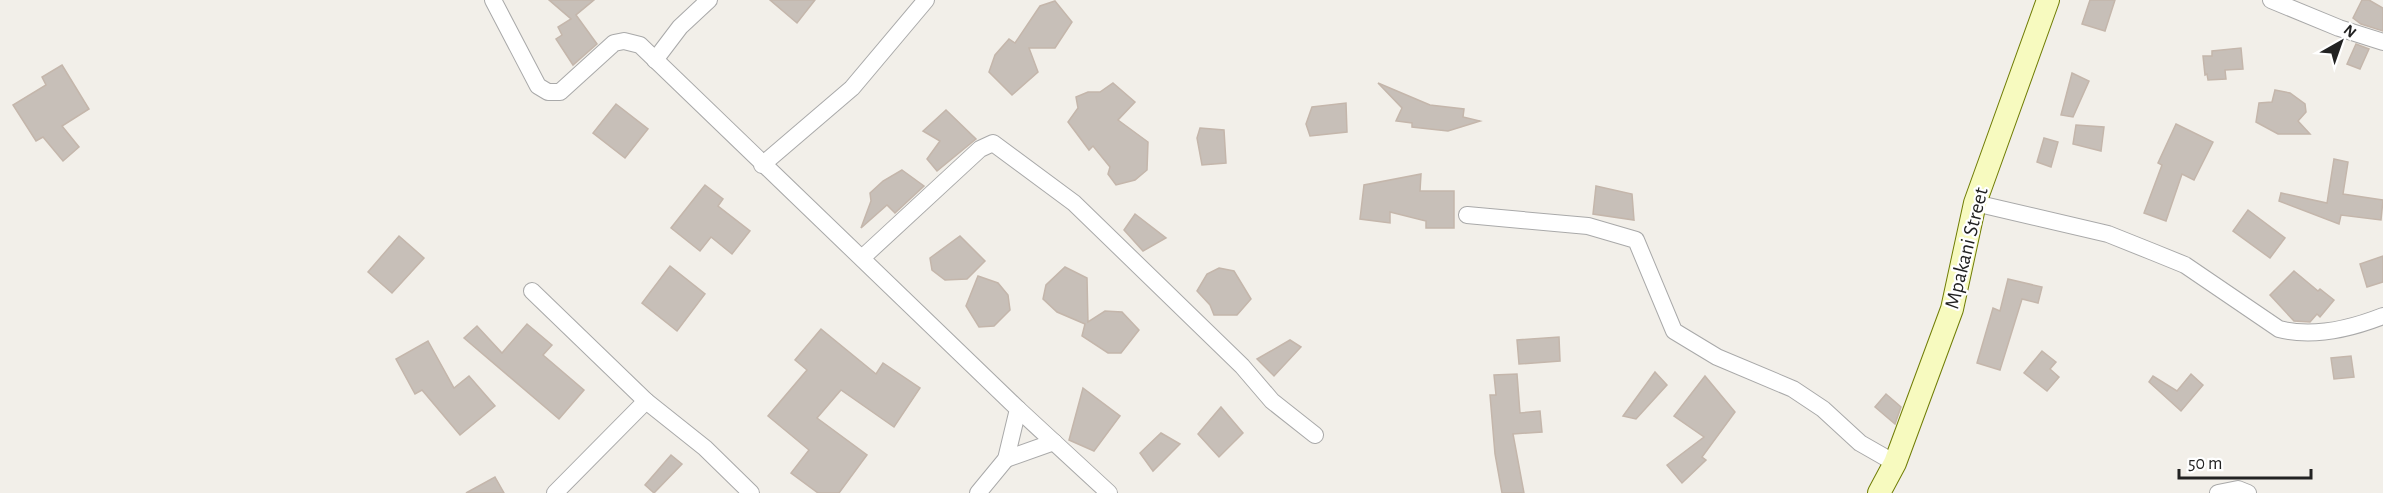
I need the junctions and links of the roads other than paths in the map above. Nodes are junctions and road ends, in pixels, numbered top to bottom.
1 (493, 0) edge
2 (709, 0) edge
3 (926, 0) edge
4 (2048, 0) edge
5 (2271, 0) edge
6 (2383, 42) edge
7 (655, 60) junction
8 (762, 165) junction
9 (1975, 203) junction
10 (1467, 215) dead end
11 (862, 258) junction
12 (532, 291) dead end
13 (2383, 316) edge
14 (646, 401) junction
15 (1018, 409) junction
16 (1316, 435) dead end
17 (1054, 442) junction
18 (1006, 459) junction
19 (1895, 463) junction
20 (555, 493) edge
21 (751, 493) edge
22 (978, 493) edge
23 (1109, 493) edge
24 (1879, 493) edge
25 (2218, 493) edge
26 (2248, 493) edge

1 - 7 street
2 - 7 street
3 - 8 street
4 - 9 street, Mpakani Street
5 - 6 street
7 - 8 street
8 - 11 street
9 - 13 street
9 - 19 street, Mpakani Street
10 - 19 street
11 - 15 street
11 - 16 street
12 - 14 street
14 - 20 street
14 - 21 street
15 - 17 street
15 - 18 street
17 - 18 street
17 - 23 street
18 - 22 street
19 - 24 street, Mpakani Street
25 - 26 street

